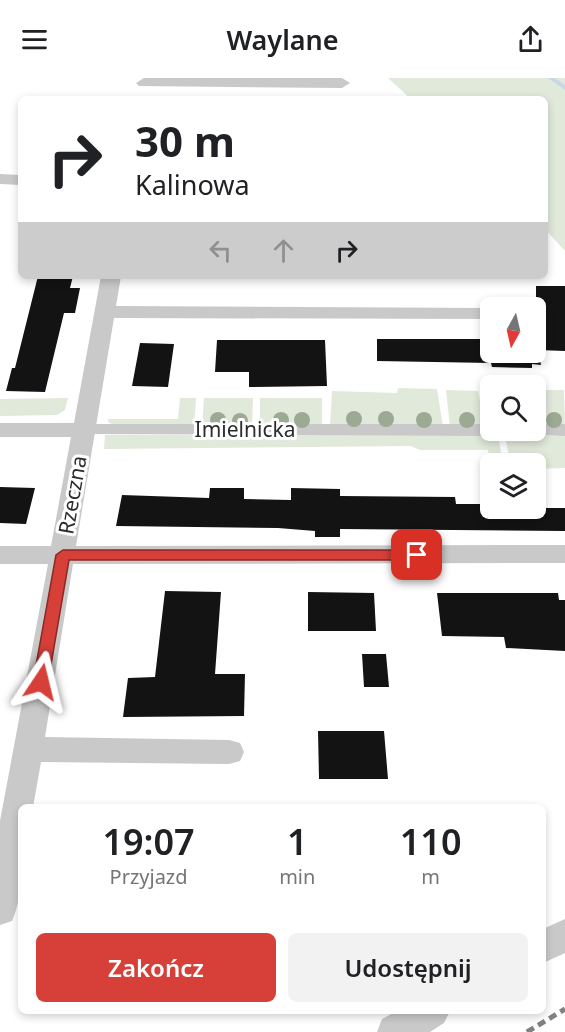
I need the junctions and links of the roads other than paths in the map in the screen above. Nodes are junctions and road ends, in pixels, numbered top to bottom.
1 (145, 80) edge
2 (342, 83) dead end
3 (142, 96) edge
4 (0, 179) edge
5 (18, 180) edge
6 (110, 279) edge
7 (105, 312) junction
8 (480, 313) edge
9 (0, 430) edge
10 (84, 430) junction
11 (480, 430) edge
12 (546, 430) edge
13 (565, 430) edge
14 (565, 554) edge
15 (0, 555) edge
16 (63, 555) junction
17 (29, 749) junction
18 (229, 752) dead end
19 (19, 804) edge
20 (18, 810) edge
21 (0, 910) edge
22 (565, 935) edge
23 (546, 945) edge
24 (427, 1014) edge
25 (395, 1032) edge

1 - 2 street
1 - 3 street
4 - 5 street
6 - 7 street, Rzeczna
7 - 8 street
7 - 10 street, Rzeczna
9 - 10 street, Imielnicka
10 - 11 street, Imielnicka
10 - 16 street, Rzeczna
12 - 13 street
14 - 16 street
15 - 16 street
16 - 17 street, Rzeczna
17 - 18 street
17 - 19 street, Rzeczna
20 - 21 street, Rzeczna
22 - 23 street
24 - 25 street

